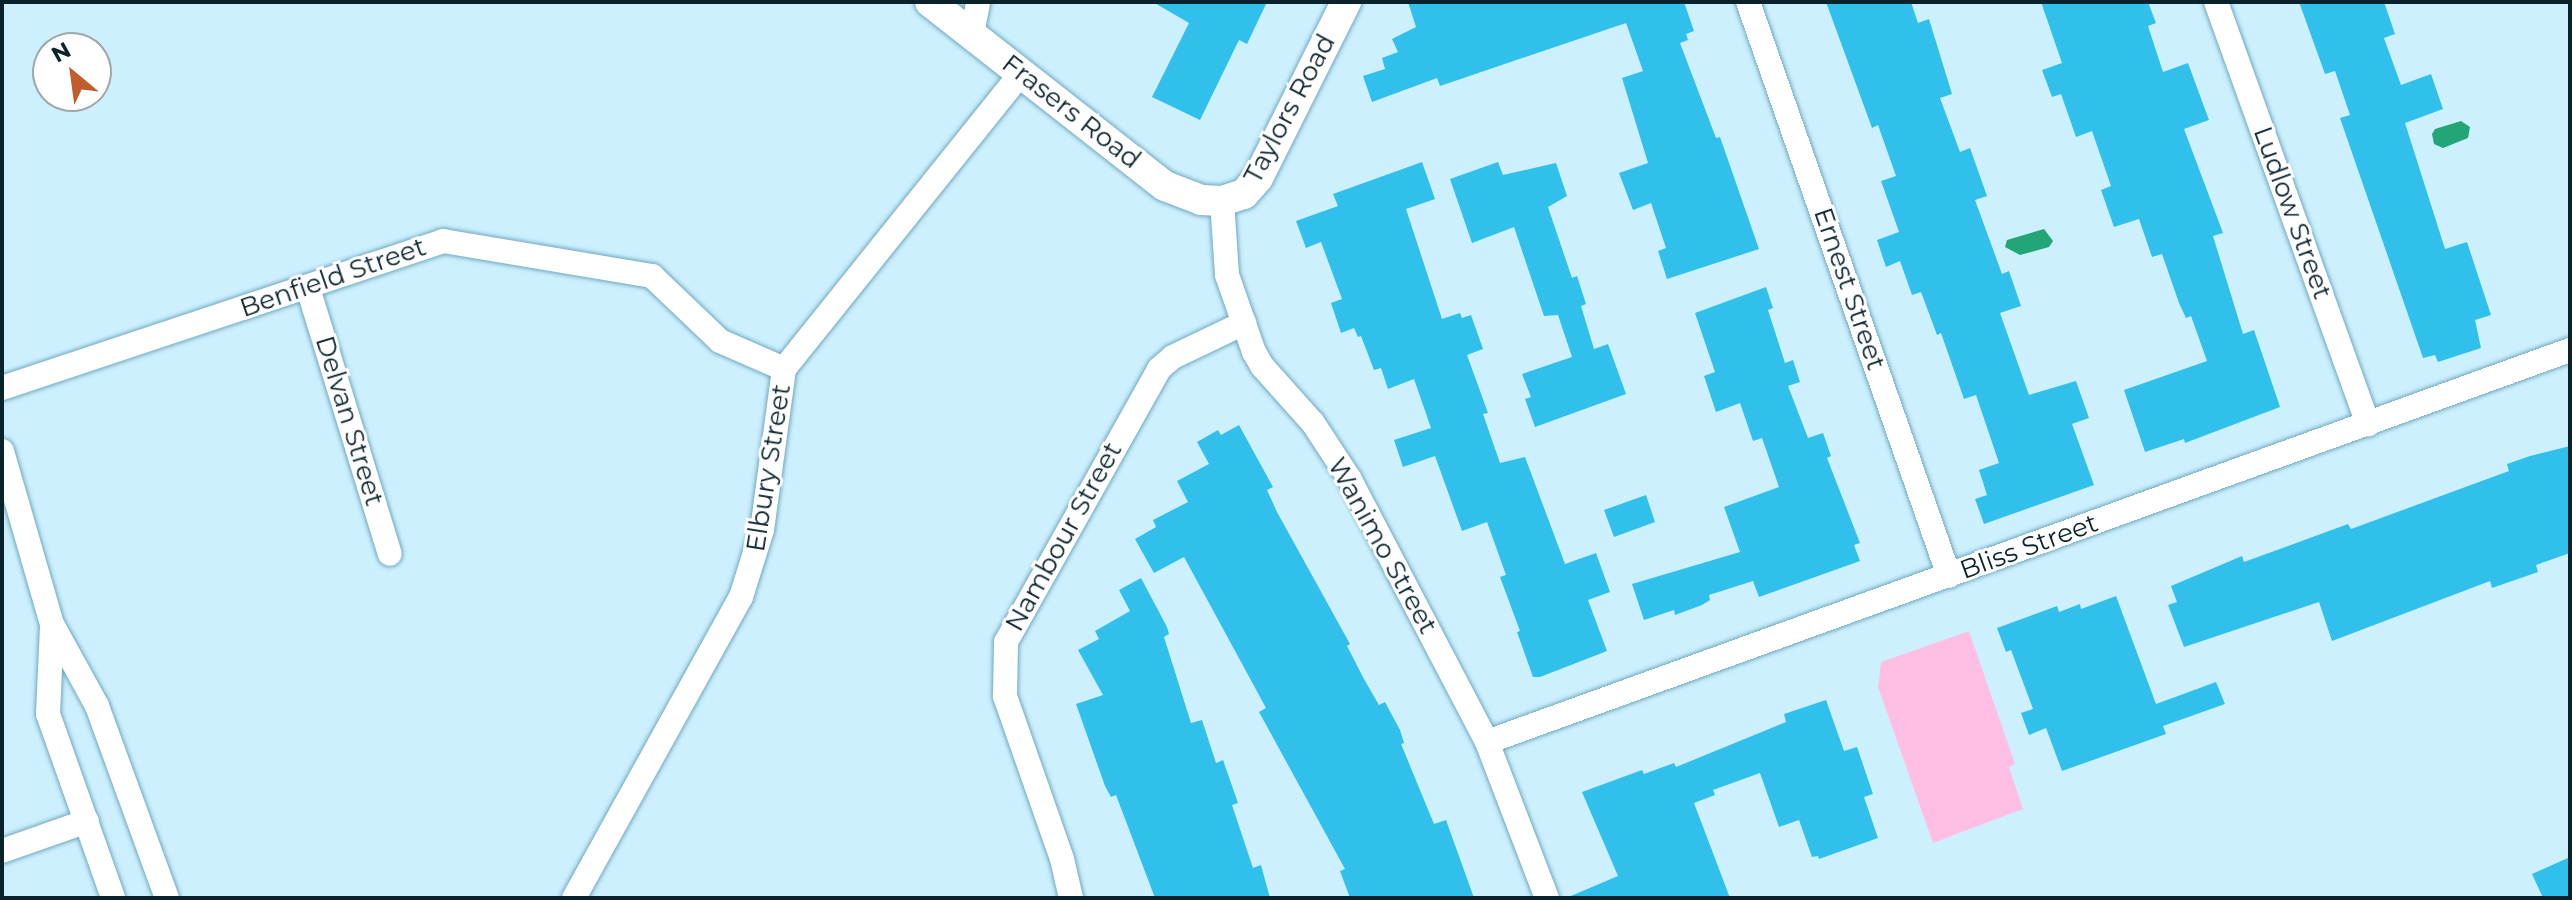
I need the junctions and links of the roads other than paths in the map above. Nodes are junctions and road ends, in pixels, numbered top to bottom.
1 (930, 2) edge
2 (978, 2) edge
3 (1346, 2) edge
4 (1748, 2) edge
5 (2216, 2) edge
6 (972, 34) junction
7 (1020, 74) junction
8 (1222, 201) junction
9 (308, 288) junction
10 (1244, 323) junction
11 (2570, 350) edge
12 (784, 369) junction
13 (2, 388) edge
14 (2368, 424) junction
15 (2, 451) edge
16 (390, 554) dead end
17 (1949, 576) junction
18 (52, 624) junction
19 (1487, 742) junction
20 (87, 821) junction
21 (2, 851) edge
22 (113, 898) edge
23 (167, 898) edge
24 (574, 898) edge
25 (1071, 898) edge
26 (1547, 898) edge

1 - 6 street, Frasers Road
2 - 6 street
3 - 8 street, Taylors Road
4 - 17 street, Ernest Street
5 - 14 street, Ludlow Street
6 - 7 street, Frasers Road
7 - 8 street, Frasers Road
7 - 12 street, Elbury Street
8 - 10 street, Wanimo Street
9 - 12 street, Benfield Street
9 - 13 street, Benfield Street
9 - 16 street, Delvan Street
10 - 19 street, Wanimo Street
10 - 25 street, Nambour Street
11 - 14 street, Bliss Street
12 - 24 street, Elbury Street
14 - 17 street, Bliss Street
15 - 18 street
17 - 19 street, Bliss Street
18 - 20 street
18 - 23 street
19 - 26 street, Wanimo Street
20 - 21 street
20 - 22 street

